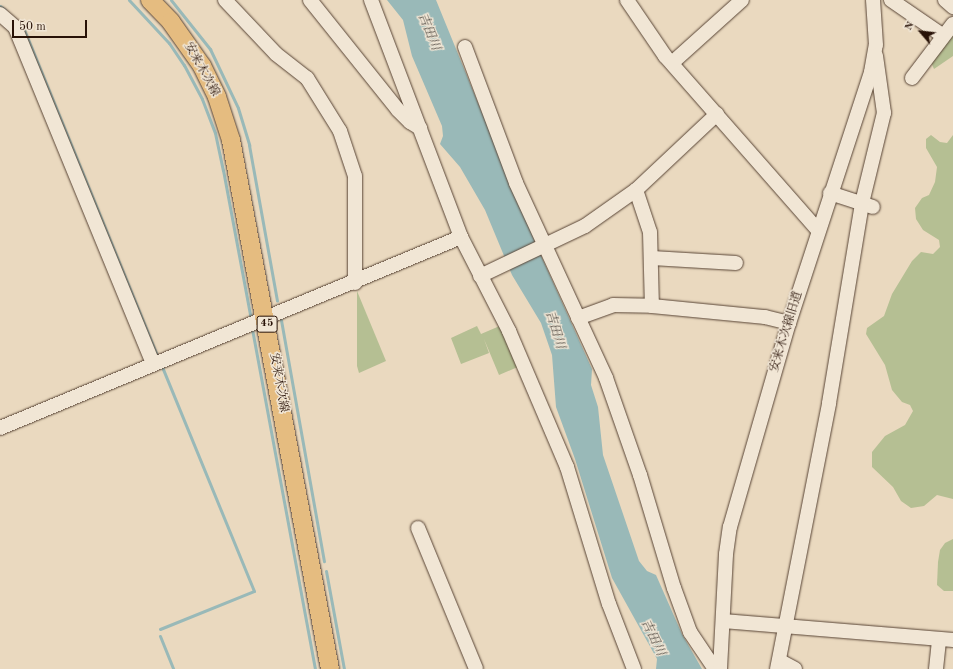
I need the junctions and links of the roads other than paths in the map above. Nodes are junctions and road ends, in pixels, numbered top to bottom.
1 (150, 0) edge
2 (225, 0) edge
3 (310, 0) edge
4 (371, 0) edge
5 (627, 0) edge
6 (742, 0) edge
7 (873, 0) edge
8 (891, 0) edge
9 (945, 0) edge
10 (953, 7) edge
11 (0, 14) edge
12 (953, 24) edge
13 (942, 35) junction
14 (466, 47) dead end
15 (875, 52) junction
16 (672, 63) junction
17 (912, 78) dead end
18 (717, 114) junction
19 (420, 128) junction
20 (636, 190) junction
21 (830, 193) junction
22 (868, 205) junction
23 (818, 230) junction
24 (461, 237) junction
25 (544, 247) junction
26 (652, 258) junction
27 (736, 263) dead end
28 (482, 275) junction
29 (355, 283) junction
30 (652, 306) junction
31 (578, 318) junction
32 (266, 319) junction
33 (789, 323) junction
34 (153, 364) junction
35 (0, 428) edge
36 (418, 528) dead end
37 (723, 621) junction
38 (787, 627) junction
39 (939, 639) junction
40 (953, 640) edge
41 (778, 665) edge
42 (330, 669) edge
43 (476, 669) edge
44 (634, 669) edge
45 (715, 669) edge
46 (720, 669) edge
47 (795, 669) edge
48 (936, 669) edge

1 - 32 main road, 安来木次線 / 45
2 - 29 street
3 - 19 street
4 - 19 street
5 - 16 street
6 - 16 street
7 - 15 street, 安来木次線旧道
8 - 13 street
9 - 10 street
11 - 34 street
12 - 13 street
13 - 17 street
14 - 25 street
15 - 21 street, 安来木次線旧道
15 - 22 street
16 - 18 street
18 - 20 street
18 - 23 street
19 - 24 street
20 - 25 street
20 - 26 street
21 - 22 street
21 - 23 street, 安来木次線旧道
22 - 38 street
23 - 33 street, 安来木次線旧道
24 - 28 street
24 - 29 street
25 - 28 street
25 - 31 street
26 - 27 street
26 - 30 street
28 - 44 street
29 - 32 street
30 - 31 street
30 - 33 street
31 - 45 street
32 - 34 street
32 - 42 main road, 安来木次線 / 45
33 - 37 street, 安来木次線旧道
34 - 35 street
36 - 43 street
37 - 38 street
37 - 46 street, 安来木次線旧道
38 - 39 street
38 - 41 street
39 - 40 street
39 - 48 street
41 - 47 street

